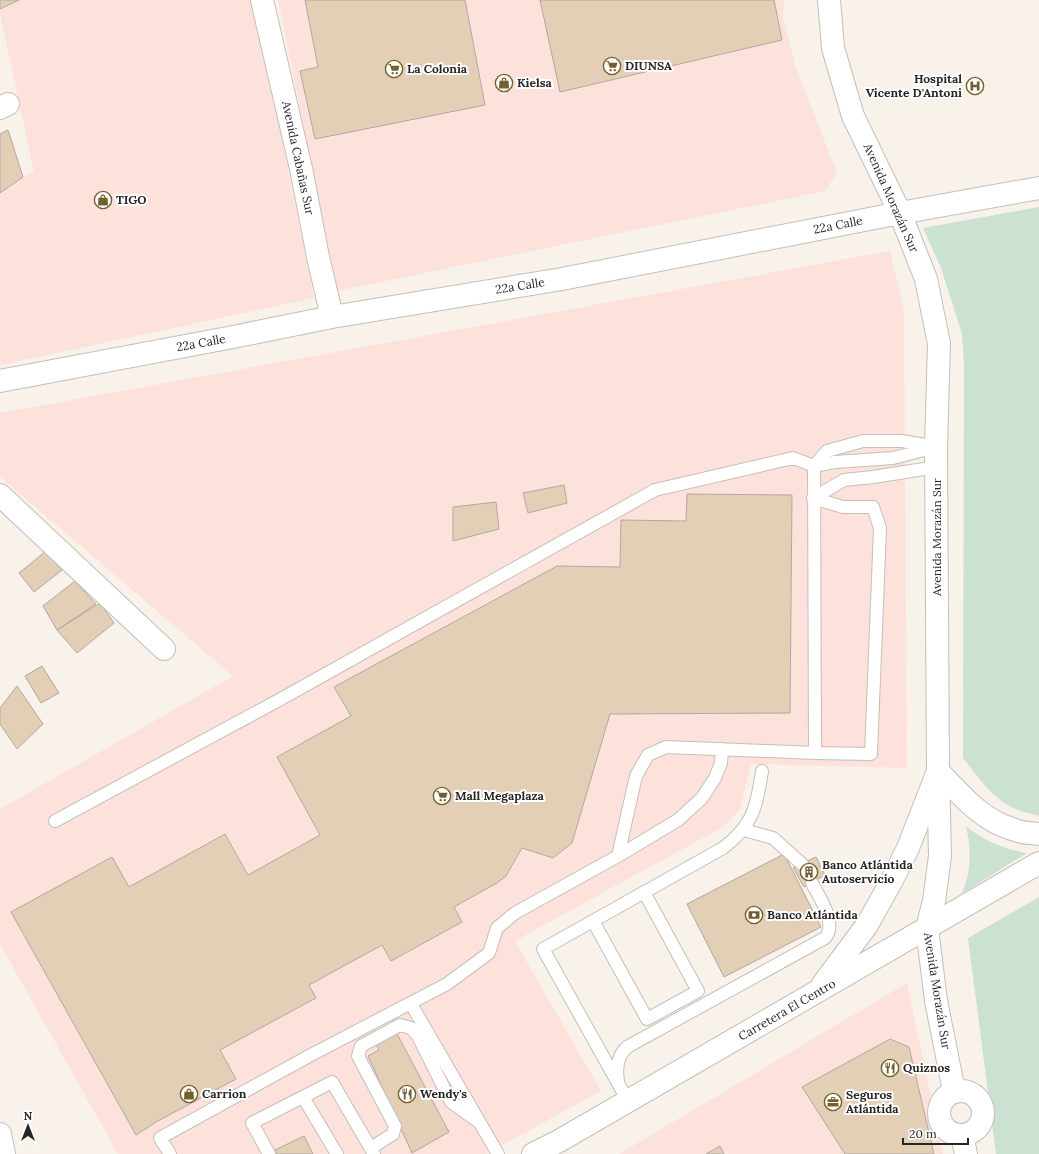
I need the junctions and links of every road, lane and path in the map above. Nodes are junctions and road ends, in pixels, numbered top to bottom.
1 (262, 0) edge
2 (829, 0) edge
3 (1039, 188) edge
4 (900, 213) junction
5 (332, 317) junction
6 (0, 381) edge
7 (937, 457) junction
8 (814, 466) junction
9 (0, 495) edge
10 (813, 498) junction
11 (164, 649) dead end
12 (722, 749) junction
13 (815, 753) junction
14 (762, 771) dead end
15 (938, 771) junction
16 (55, 822) dead end
17 (744, 830) junction
18 (1039, 834) edge
19 (618, 856) junction
20 (802, 864) dead end
21 (1039, 864) edge
22 (812, 883) dead end
23 (644, 892) junction
24 (593, 921) junction
25 (927, 928) junction
26 (816, 994) junction
27 (411, 1004) junction
28 (954, 1091) junction
29 (623, 1093) junction
30 (303, 1097) junction
31 (479, 1122) junction
32 (0, 1134) edge
33 (964, 1145) edge
34 (373, 1151) edge
35 (4, 1154) edge
36 (170, 1154) edge
37 (269, 1154) edge
38 (337, 1154) edge
39 (498, 1154) edge
40 (533, 1154) edge

1 - 5 street, Avenida Cabañas Sur
2 - 4 street, Avenida Morazán Sur
3 - 4 street, 22a Calle
4 - 5 street, 22a Calle
4 - 7 street, Avenida Morazán Sur
5 - 6 street, 22a Calle
7 - 8 lane
7 - 8 lane
7 - 10 lane
7 - 15 street, Avenida Morazán Sur
8 - 10 lane
8 - 16 lane
9 - 11 street
10 - 13 lane
10 - 13 lane
12 - 13 lane
12 - 19 lane
12 - 19 lane
14 - 17 lane
15 - 18 street
15 - 25 street, Avenida Morazán Sur
15 - 26 street
17 - 20 lane
17 - 23 lane
19 - 27 lane
21 - 25 street, Carretera El Centro
22 - 29 lane
23 - 24 lane
23 - 24 lane
24 - 29 lane
25 - 26 street, Carretera El Centro
25 - 28 street, Avenida Morazán Sur
26 - 29 street, Carretera El Centro
27 - 31 lane
27 - 36 lane
28 - 33 street
28 - 33 street
29 - 40 street, Carretera El Centro
30 - 34 lane
30 - 37 lane
30 - 38 lane
31 - 34 lane
31 - 39 lane
32 - 35 street

